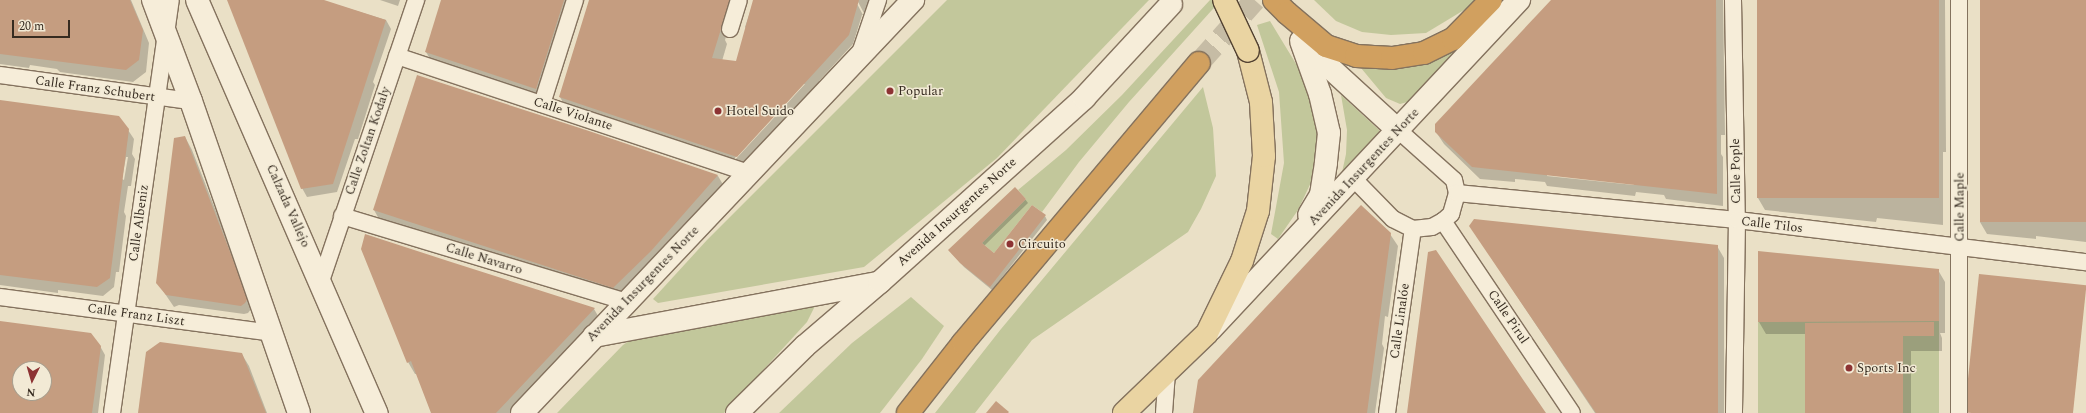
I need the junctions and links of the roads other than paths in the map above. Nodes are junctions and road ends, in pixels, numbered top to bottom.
1 (153, 0) edge
2 (171, 0) edge
3 (197, 0) edge
4 (416, 0) edge
5 (575, 0) edge
6 (740, 0) edge
7 (878, 0) edge
8 (913, 0) edge
9 (1224, 0) edge
10 (1492, 0) edge
11 (1520, 0) edge
12 (1733, 0) edge
13 (1959, 0) edge
14 (1171, 4) dead end
15 (1280, 6) edge
16 (730, 30) dead end
17 (167, 34) junction
18 (1301, 41) junction
19 (397, 56) junction
20 (858, 57) junction
21 (1199, 62) tunnel mouth
22 (0, 76) edge
23 (157, 97) junction
24 (191, 101) junction
25 (542, 104) junction
26 (1398, 130) junction
27 (748, 173) junction
28 (1353, 178) junction
29 (1456, 193) junction
30 (342, 216) junction
31 (1737, 220) junction
32 (1443, 221) junction
33 (1413, 229) junction
34 (1294, 240) junction
35 (1960, 248) junction
36 (2086, 262) edge
37 (321, 281) junction
38 (880, 282) junction
39 (0, 297) edge
40 (626, 302) junction
41 (126, 314) junction
42 (272, 333) junction
43 (1207, 333) junction
44 (594, 336) junction
45 (1167, 372) junction
46 (112, 413) edge
47 (299, 413) edge
48 (377, 413) edge
49 (522, 413) edge
50 (737, 413) edge
51 (908, 413) edge
52 (1124, 413) edge
53 (1164, 413) edge
54 (1387, 413) edge
55 (1572, 413) edge
56 (1734, 413) edge
57 (1959, 413) edge

1 - 17 main road
2 - 17 street, Calle Albeniz
3 - 37 main road, Calzada Vallejo
4 - 19 street, Calle Zoltan Kodaly
5 - 25 street
6 - 16 street
7 - 20 street
8 - 20 main road, Avenida Insurgentes Norte
9 - 43 main road, bridge
10 - 15 highway
11 - 26 main road, Avenida Insurgentes Norte
12 - 31 street, Calle Pople
13 - 35 street, Calle Maple
14 - 38 main road, Avenida Insurgentes Norte
15 - 18 main road
17 - 23 street, Calle Albeniz
17 - 24 main road
18 - 26 main road
18 - 34 main road
19 - 25 street, Calle Violante
19 - 30 street, Calle Zoltan Kodaly
20 - 27 main road, Avenida Insurgentes Norte
21 - 51 highway
22 - 23 street, Calle Franz Schubert
23 - 24 street, Calle Franz Schubert
23 - 41 street, Calle Albeniz
24 - 42 main road
25 - 27 street, Calle Violante
26 - 28 main road, Avenida Insurgentes Norte
26 - 29 street
27 - 40 main road, Avenida Insurgentes Norte
28 - 33 street
28 - 34 main road, Avenida Insurgentes Norte
29 - 31 street, Calle Tilos
29 - 32 street
30 - 37 street, Calle Zoltan Kodaly
30 - 40 street, Calle Navarro
31 - 35 street, Calle Tilos
31 - 56 street, Calle Pople
32 - 33 street
32 - 55 street, Calle Pirul
33 - 54 street, Calle Linalóe
34 - 43 main road, Avenida Insurgentes Norte
35 - 36 street, Calle Tilos
35 - 57 street, Calle Maple
37 - 48 main road, Calzada Vallejo
38 - 44 main road
38 - 50 main road, Avenida Insurgentes Norte
39 - 41 street, Calle Franz Liszt
40 - 44 main road, Avenida Insurgentes Norte
41 - 42 street, Calle Franz Liszt
41 - 46 street, Calle Albeniz
42 - 47 main road
43 - 45 main road
44 - 49 main road, Avenida Insurgentes Norte
45 - 52 main road
45 - 53 street

